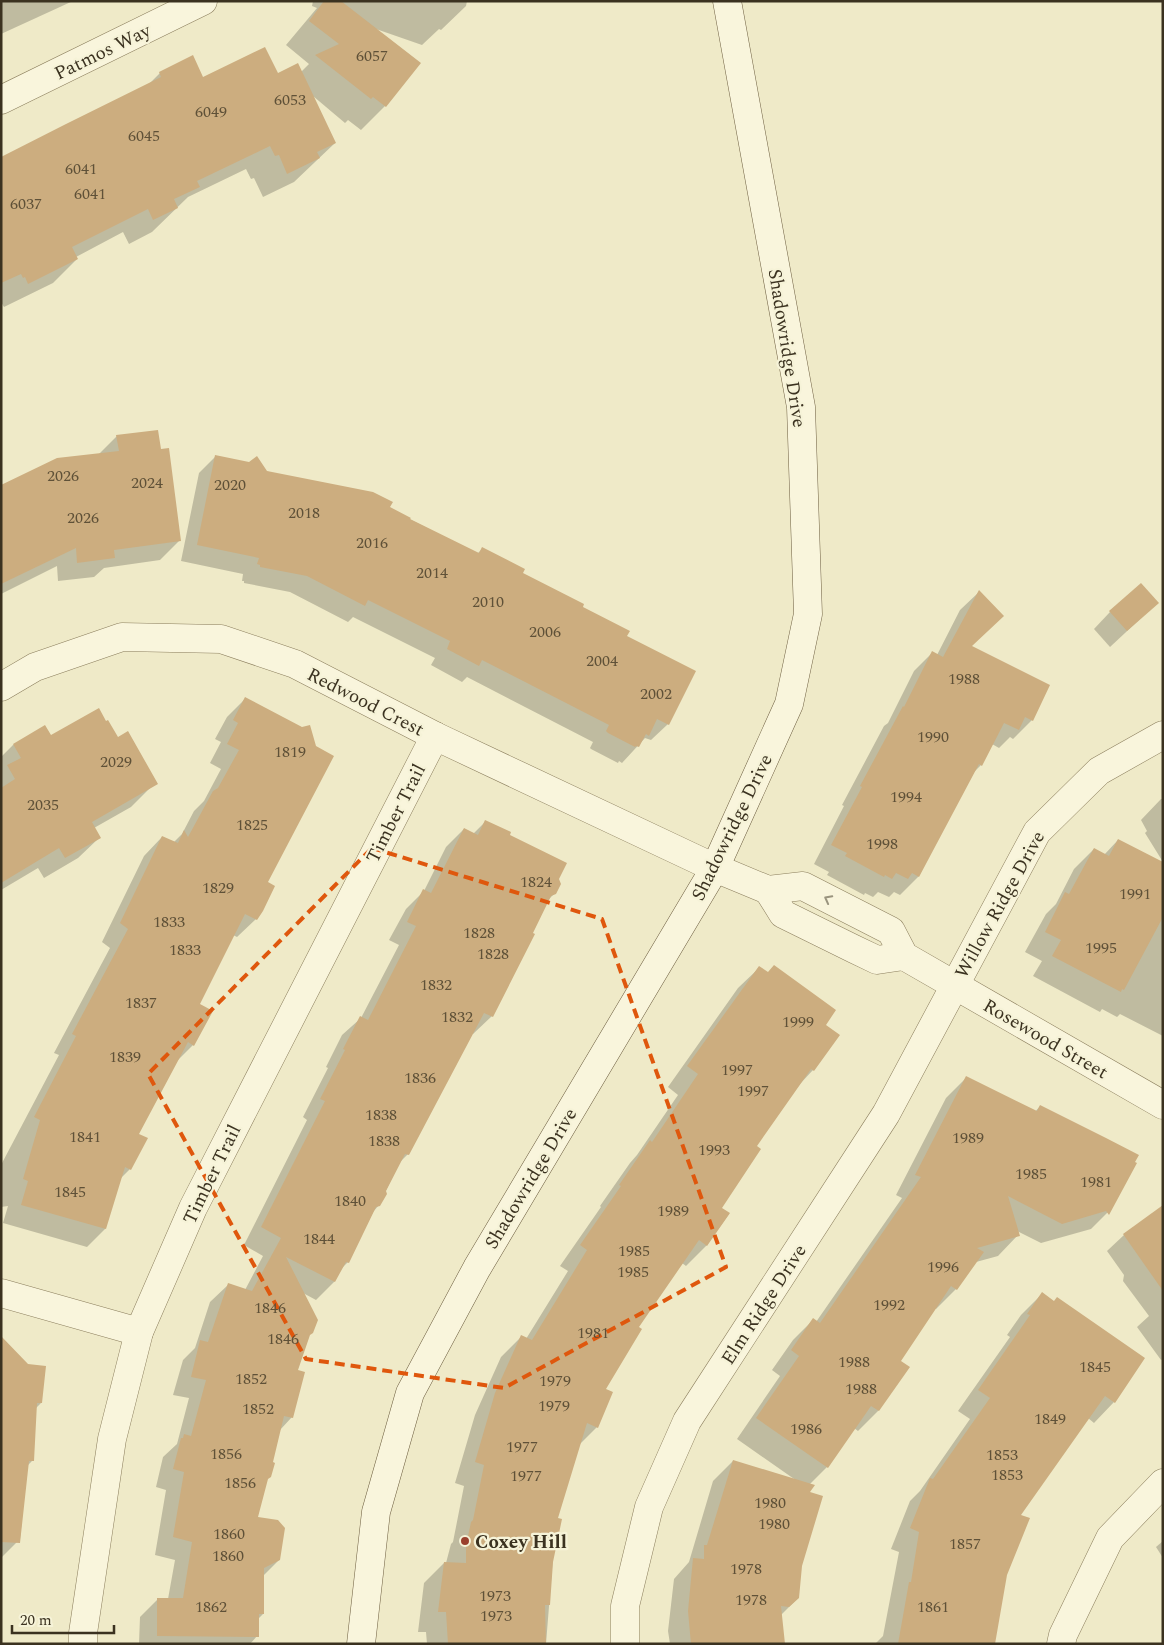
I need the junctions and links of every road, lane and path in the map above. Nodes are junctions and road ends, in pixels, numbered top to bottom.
1 (203, 1) edge
2 (727, 1) edge
3 (1, 100) edge
4 (1, 687) edge
5 (1163, 735) edge
6 (435, 736) junction
7 (715, 868) junction
8 (954, 985) junction
9 (1163, 1105) edge
10 (1, 1293) edge
11 (139, 1332) junction
12 (1163, 1483) edge
13 (83, 1644) edge
14 (361, 1644) edge
15 (625, 1644) edge
16 (1061, 1644) edge

1 - 3 street, Patmos Way
2 - 7 street, Shadowridge Drive
4 - 6 street, Redwood Crest
5 - 8 street, Willow Ridge Drive
6 - 7 street, Redwood Crest
6 - 11 street, Timber Trail
7 - 8 street, Rosewood Street
7 - 14 street, Shadowridge Drive
8 - 9 street, Rosewood Street
8 - 15 street, Elm Ridge Drive
10 - 11 street
11 - 13 street, Timber Trail
12 - 16 street

